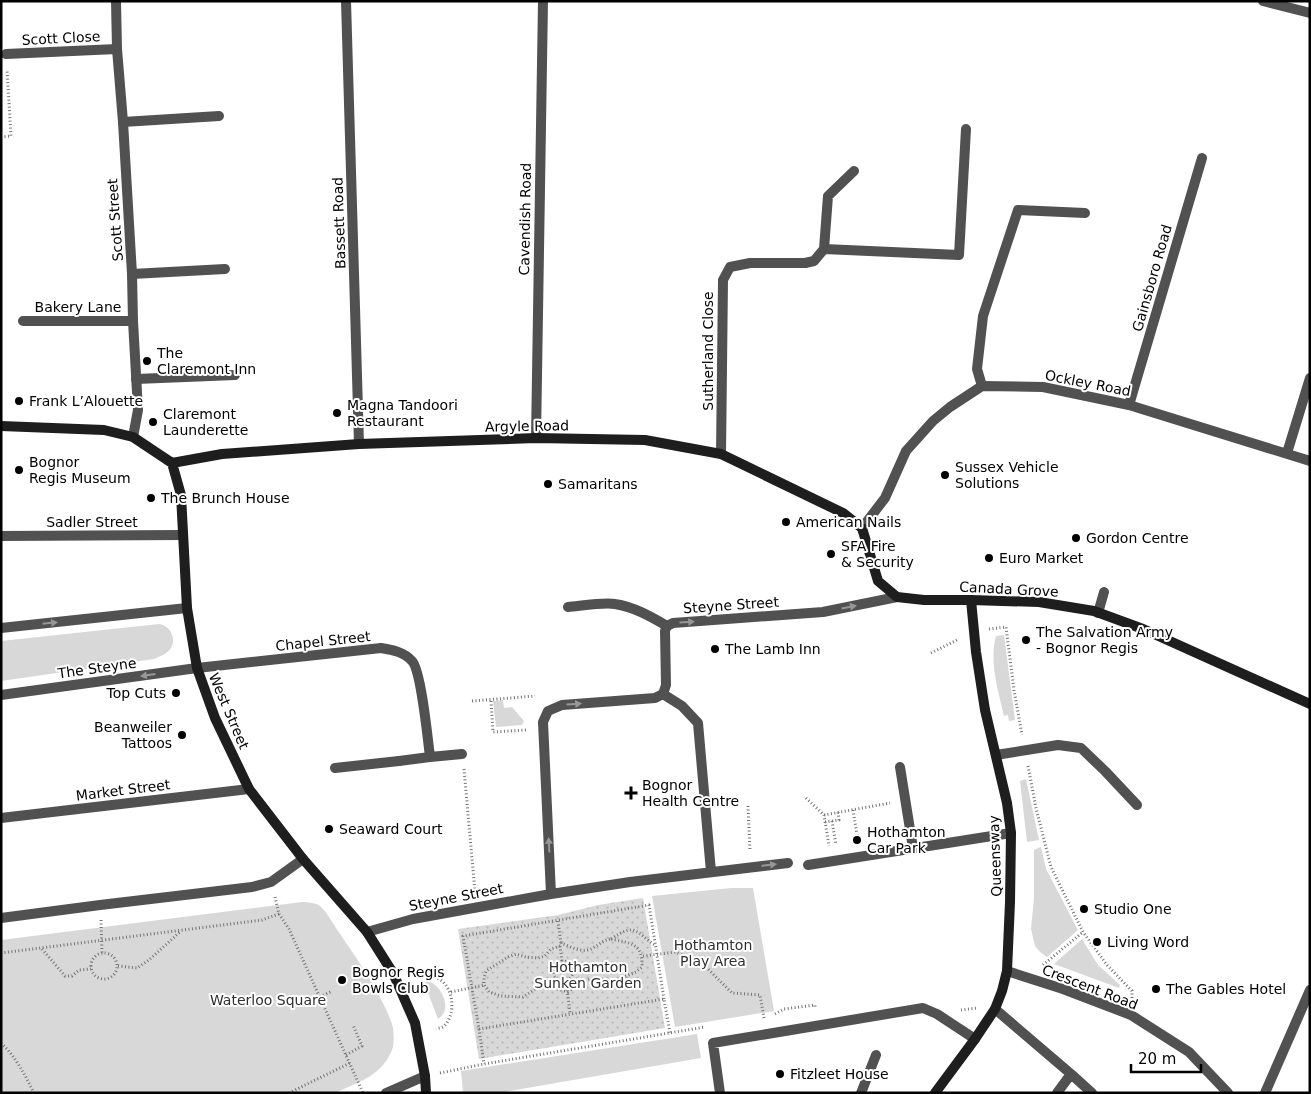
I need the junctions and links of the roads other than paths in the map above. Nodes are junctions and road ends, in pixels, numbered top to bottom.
1 (116, 1) edge
2 (346, 1) edge
3 (543, 1) edge
4 (1263, 1) edge
5 (1310, 12) edge
6 (117, 48) junction
7 (6, 54) road end
8 (219, 116) dead end
9 (124, 122) junction
10 (966, 129) dead end
11 (1202, 158) dead end
12 (854, 171) dead end
13 (1086, 213) dead end
14 (824, 249) junction
15 (225, 269) dead end
16 (132, 274) junction
17 (23, 321) dead end
18 (133, 321) junction
19 (235, 375) dead end
20 (1310, 378) edge
21 (136, 379) junction
22 (982, 386) junction
23 (1129, 405) junction
24 (1, 426) edge
25 (133, 437) junction
26 (536, 438) junction
27 (359, 444) junction
28 (1287, 453) junction
29 (721, 454) junction
30 (1310, 461) edge
31 (172, 463) junction
32 (862, 528) junction
33 (183, 535) junction
34 (1, 536) edge
35 (1104, 592) dead end
36 (897, 597) junction
37 (971, 600) junction
38 (568, 606) dead end
39 (187, 608) junction
40 (1098, 613) junction
41 (666, 626) junction
42 (1, 628) edge
43 (196, 668) junction
44 (663, 694) junction
45 (1, 695) edge
46 (1310, 704) edge
47 (462, 754) road end
48 (996, 755) junction
49 (430, 757) junction
50 (900, 767) dead end
51 (336, 768) dead end
52 (249, 789) junction
53 (1137, 806) dead end
54 (1, 818) edge
55 (1011, 833) junction
56 (914, 848) junction
57 (304, 859) junction
58 (788, 863) dead end
59 (808, 865) dead end
60 (711, 872) junction
61 (551, 894) junction
62 (1, 918) edge
63 (367, 932) junction
64 (1007, 971) junction
65 (1310, 990) edge
66 (995, 1009) junction
67 (975, 1039) junction
68 (876, 1055) dead end
69 (1071, 1074) junction
70 (425, 1076) junction
71 (386, 1093) edge
72 (426, 1093) edge
73 (720, 1093) edge
74 (861, 1093) edge
75 (935, 1093) edge
76 (1057, 1093) edge
77 (1092, 1093) edge
78 (1228, 1093) edge
79 (1265, 1093) edge

1 - 6 street, Scott Street
2 - 27 street, Bassett Road
3 - 26 street, Cavendish Road
4 - 5 street
6 - 7 street, Scott Close
6 - 9 street, Scott Street
8 - 9 street
9 - 16 street, Scott Street
10 - 14 street
11 - 23 street, Gainsboro Road
12 - 14 street
13 - 22 street
14 - 29 street, Sutherland Close
15 - 16 street
16 - 18 street, Scott Street
17 - 18 street, Bakery Lane
18 - 21 street, Scott Street
19 - 21 street
20 - 28 street
21 - 25 street, Scott Street
22 - 23 street, Ockley Road
22 - 32 street
23 - 28 street, Ockley Road
24 - 25 main road
25 - 31 main road
26 - 27 main road, Argyle Road
26 - 29 main road, Argyle Road
27 - 31 main road, Argyle Road
28 - 30 street, Ockley Road
29 - 32 main road, Argyle Road
31 - 33 main road, West Street
32 - 36 main road
33 - 34 street, Sadler Street
33 - 39 main road, West Street
35 - 40 street
36 - 37 main road, Canada Grove
41 -> 36 street, Steyne Street
37 - 40 main road, Canada Grove
37 - 48 main road, Queensway
38 - 41 street
42 -> 39 street
39 - 43 main road, West Street
40 - 46 main road, Canada Grove
41 - 44 street, Steyne Street
43 -> 45 street, The Steyne
43 - 49 street, Chapel Street
43 - 52 main road, West Street
44 - 60 street
61 -> 44 street
47 - 49 street
48 - 53 street
48 - 55 main road, Queensway
49 - 51 street
50 - 56 street
52 - 54 street, Market Street
52 - 57 main road, West Street
55 - 56 street
55 - 64 main road, Queensway
56 - 59 street
57 - 62 street
57 - 63 main road, West Street
60 -> 58 street, Steyne Street
60 - 61 street, Steyne Street
61 - 63 street, Steyne Street
63 - 70 main road, West Street
64 - 66 main road, Queensway
64 - 78 street, Crescent Road
65 - 79 street
66 - 67 main road, Queensway
66 - 69 street
67 - 73 street
67 - 75 main road, Queensway
68 - 74 street
69 - 76 street
69 - 77 street
70 - 71 street
70 - 72 main road, West Street

